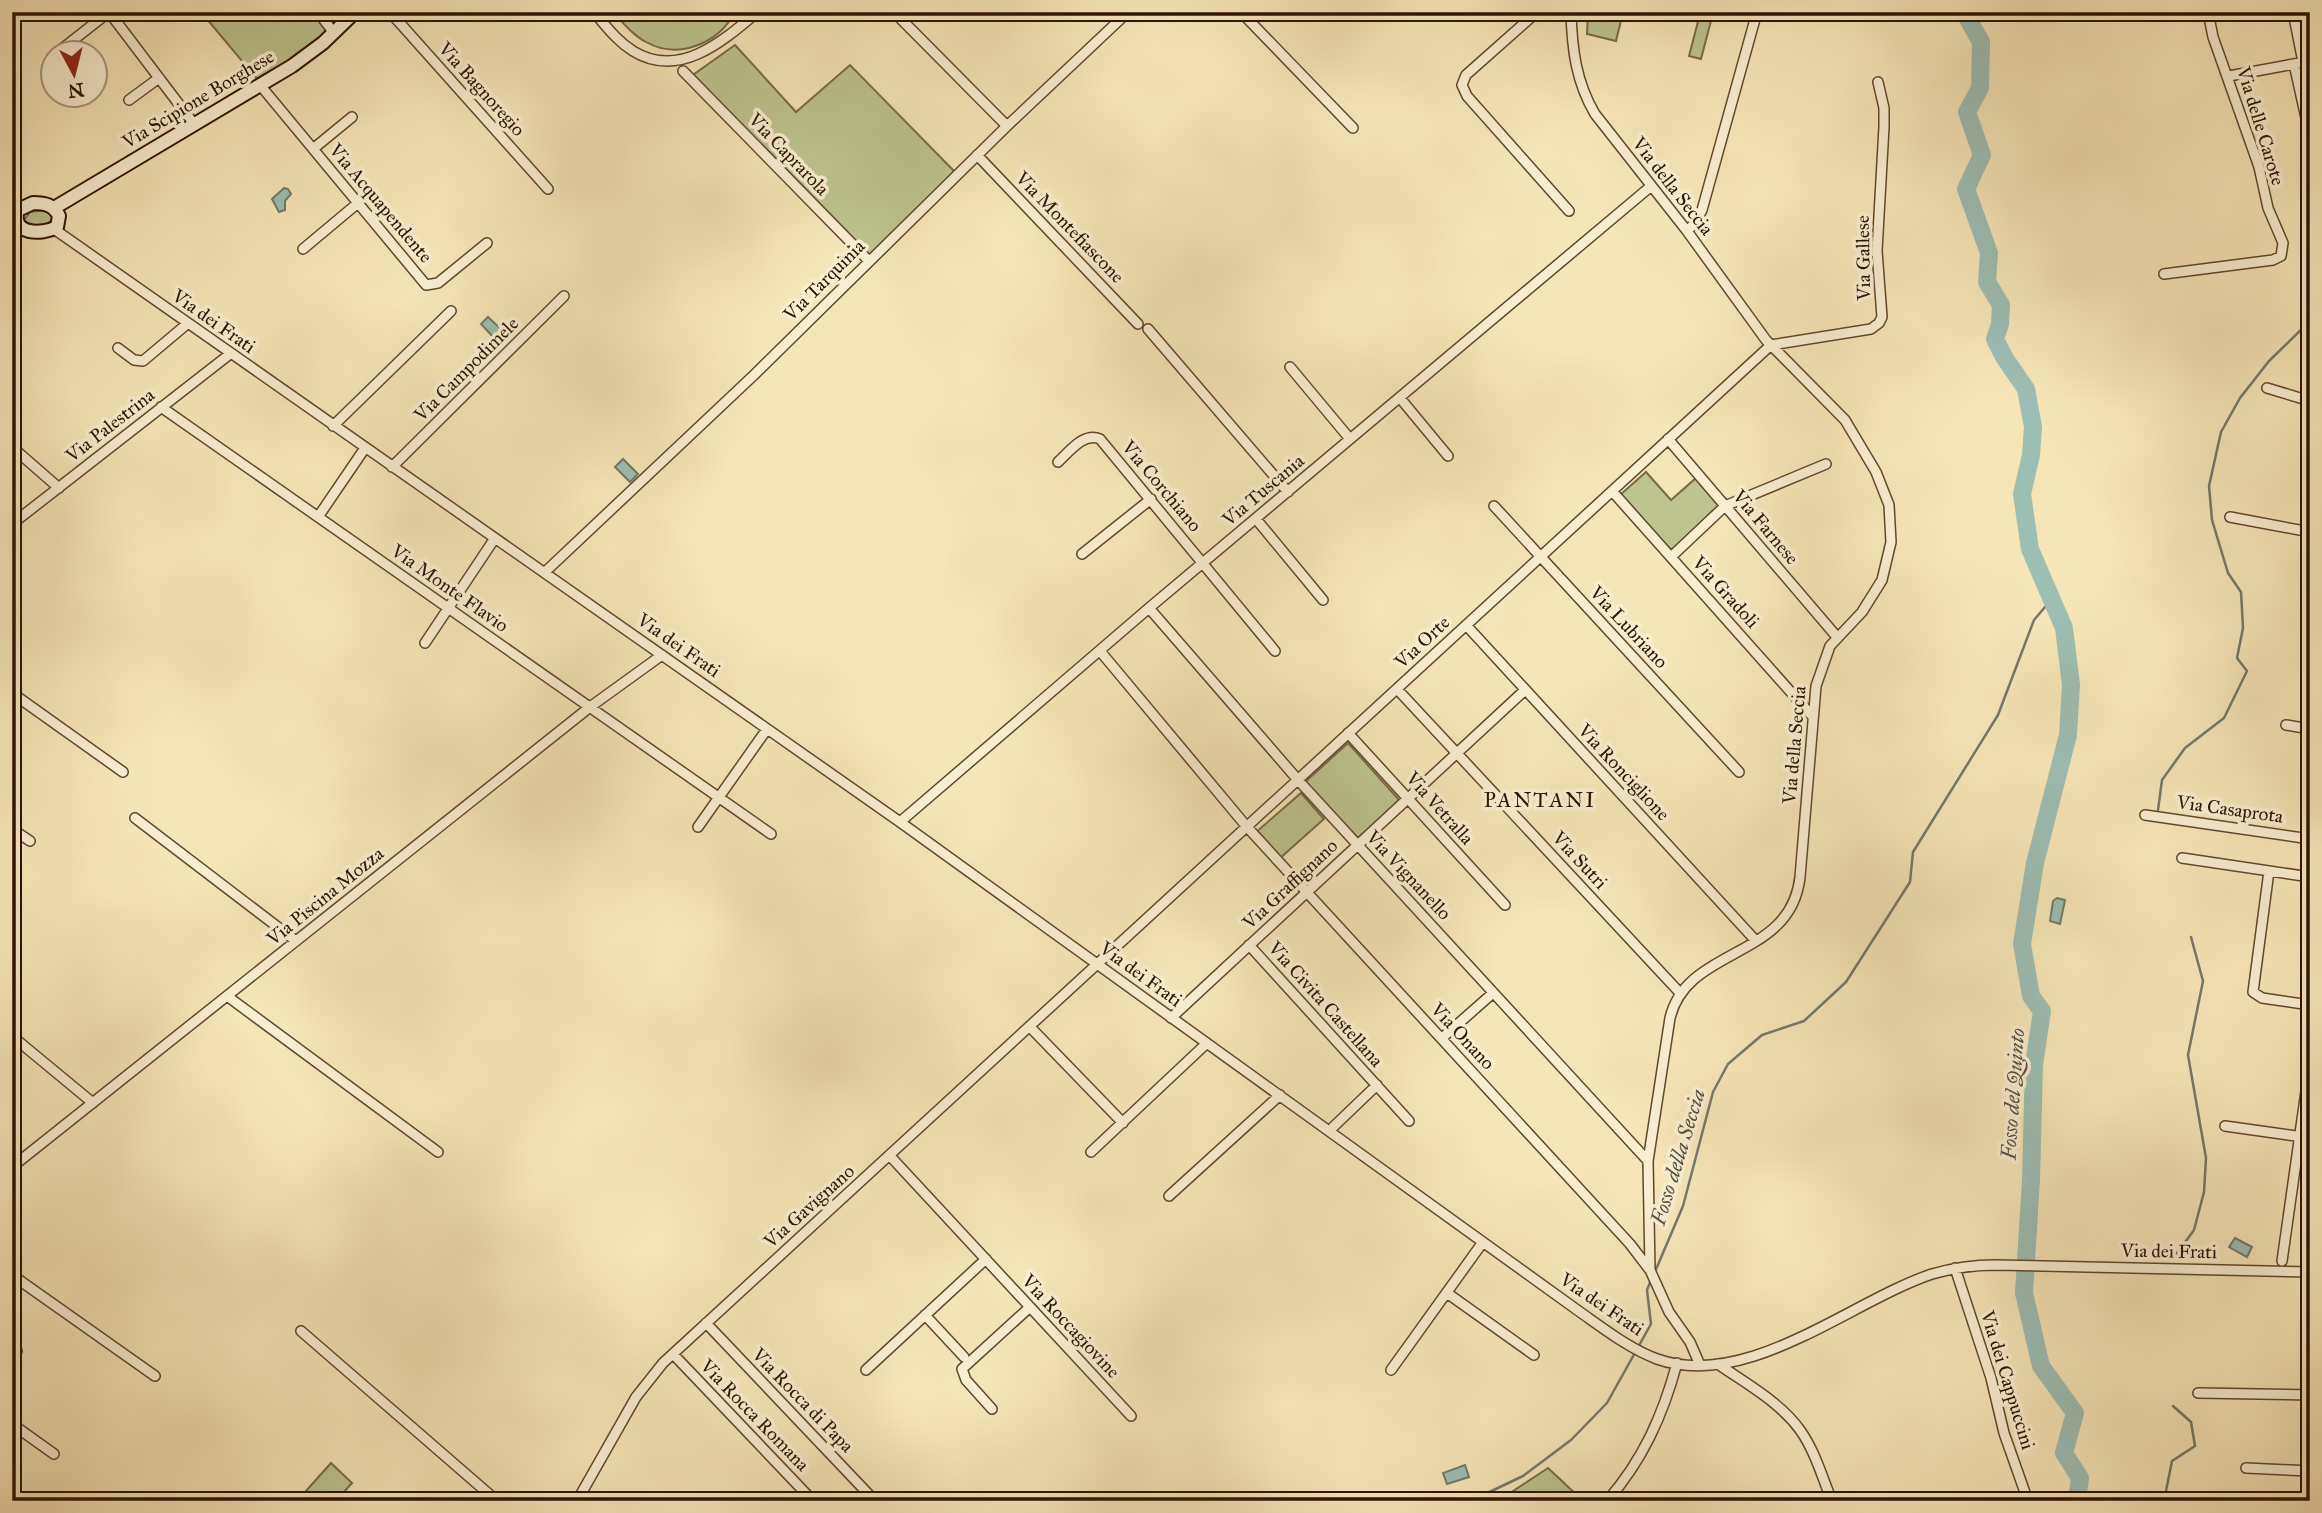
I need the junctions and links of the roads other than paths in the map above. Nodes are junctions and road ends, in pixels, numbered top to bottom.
1 (109, 12) edge
2 (318, 12) edge
3 (355, 12) edge
4 (390, 12) edge
5 (594, 12) edge
6 (894, 12) edge
7 (1128, 12) edge
8 (1241, 12) edge
9 (1537, 12) edge
10 (1571, 12) edge
11 (1757, 12) edge
12 (2208, 12) edge
13 (2292, 12) edge
14 (755, 15) dead end
15 (334, 33) junction
16 (76, 38) edge
17 (2302, 62) edge
18 (683, 71) dead end
19 (2229, 76) junction
20 (159, 78) junction
21 (1878, 82) dead end
22 (260, 85) junction
23 (129, 100) dead end
24 (352, 117) dead end
25 (194, 124) junction
26 (1007, 126) junction
27 (1353, 128) dead end
28 (2310, 136) edge
29 (313, 149) junction
30 (977, 155) junction
31 (1650, 187) junction
32 (548, 190) dead end
33 (358, 203) junction
34 (17, 205) edge
35 (54, 208) junction
36 (1569, 211) dead end
37 (54, 229) junction
38 (16, 230) edge
39 (1687, 231) junction
40 (487, 243) dead end
41 (303, 249) dead end
42 (869, 261) junction
43 (2164, 274) dead end
44 (564, 296) dead end
45 (451, 311) dead end
46 (187, 324) junction
47 (1138, 324) dead end
48 (1148, 329) dead end
49 (1771, 345) junction
50 (118, 348) dead end
51 (230, 354) junction
52 (1290, 368) dead end
53 (2267, 388) dead end
54 (1400, 398) junction
55 (2310, 401) edge
56 (162, 407) junction
57 (333, 426) junction
58 (1350, 439) junction
59 (1668, 439) junction
60 (12, 447) edge
61 (365, 448) junction
62 (1448, 456) dead end
63 (1058, 462) dead end
64 (1826, 464) dead end
65 (392, 467) junction
66 (59, 488) junction
67 (1612, 491) junction
68 (1288, 492) junction
69 (1151, 499) junction
70 (1494, 506) dead end
71 (1725, 506) junction
72 (318, 517) junction
73 (2230, 517) dead end
74 (1256, 519) junction
75 (12, 524) edge
76 (2310, 532) edge
77 (495, 538) junction
78 (1082, 554) dead end
79 (1540, 557) junction
80 (1671, 557) junction
81 (1203, 563) junction
82 (545, 572) junction
83 (1323, 600) dead end
84 (448, 608) junction
85 (1149, 608) junction
86 (1466, 625) junction
87 (1837, 638) junction
88 (425, 643) dead end
89 (1100, 651) junction
90 (1275, 651) dead end
91 (662, 655) junction
92 (1397, 688) junction
93 (1525, 690) junction
94 (12, 693) edge
95 (590, 707) junction
96 (1813, 717) junction
97 (2286, 725) dead end
98 (767, 729) junction
99 (2310, 729) edge
100 (1348, 733) junction
101 (1457, 753) junction
102 (123, 772) dead end
103 (1739, 772) dead end
104 (1298, 780) junction
105 (719, 797) junction
106 (1408, 799) junction
107 (2145, 815) dead end
108 (135, 818) dead end
109 (900, 822) junction
110 (698, 827) dead end
111 (1247, 827) junction
112 (12, 829) edge
113 (771, 834) dead end
114 (2310, 839) edge
115 (30, 841) dead end
116 (1357, 845) junction
117 (2182, 858) dead end
118 (2269, 871) junction
119 (2310, 877) edge
120 (1306, 893) junction
121 (1505, 905) dead end
122 (1756, 941) junction
123 (296, 942) junction
124 (1249, 945) junction
125 (1097, 965) junction
126 (1493, 993) junction
127 (1681, 994) junction
128 (227, 996) junction
129 (2310, 1005) edge
130 (1171, 1018) junction
131 (1030, 1027) junction
132 (12, 1036) edge
133 (1442, 1038) junction
134 (1207, 1043) junction
135 (2310, 1063) edge
136 (1377, 1085) junction
137 (1280, 1095) junction
138 (93, 1103) junction
139 (1409, 1121) dead end
140 (1123, 1123) junction
141 (2225, 1126) dead end
142 (1329, 1131) junction
143 (2305, 1137) edge
144 (438, 1152) dead end
145 (1091, 1152) dead end
146 (890, 1156) junction
147 (1648, 1161) junction
148 (12, 1167) edge
149 (1169, 1196) dead end
150 (1483, 1242) junction
151 (986, 1259) junction
152 (2281, 1261) dead end
153 (1955, 1268) junction
154 (1650, 1270) junction
155 (2310, 1272) edge
156 (12, 1275) edge
157 (1447, 1293) junction
158 (1030, 1307) junction
159 (925, 1315) junction
160 (705, 1323) junction
161 (301, 1331) dead end
162 (673, 1354) junction
163 (1534, 1354) dead end
164 (964, 1357) dead end
165 (1677, 1363) junction
166 (1718, 1364) junction
167 (1700, 1365) junction
168 (866, 1370) dead end
169 (1391, 1370) dead end
170 (155, 1376) dead end
171 (2198, 1393) dead end
172 (2310, 1395) edge
173 (992, 1409) dead end
174 (1131, 1416) dead end
175 (12, 1424) edge
176 (54, 1454) dead end
177 (2246, 1468) dead end
178 (2310, 1471) edge
179 (497, 1501) edge
180 (577, 1501) edge
181 (813, 1501) edge
182 (875, 1501) edge
183 (1607, 1501) edge
184 (1832, 1501) edge
185 (2028, 1501) edge

1 - 16 street
1 - 20 street
2 - 15 street
3 - 15 main road, Via Scipione Borghese
4 - 32 street, Via Bagnoregio
5 - 14 street
6 - 26 street
7 - 26 street, Via Tarquinia
8 - 27 street
9 - 36 street
10 - 31 street, Via della Seccia
11 - 39 street
12 - 19 street, Via delle Carote
13 - 17 street
15 - 22 main road, Via Scipione Borghese
17 - 19 street
17 - 28 street
18 - 42 street, Via Caprarola
19 - 43 street, Via delle Carote
20 - 23 street
20 - 25 street
21 - 49 street, Via Gallese
22 - 25 main road, Via Scipione Borghese
22 - 29 street, Via Acquapendente
24 - 29 street
25 - 35 main road, Via Scipione Borghese
26 - 30 street, Via Tarquinia
29 - 33 street, Via Acquapendente
30 - 42 street, Via Tarquinia
30 - 47 street, Via Montefiascone
31 - 39 street, Via della Seccia
31 - 54 street, Via Tuscania
33 - 40 street, Via Acquapendente
33 - 41 street
34 - 35 main road
34 - 38 main road
35 - 37 main road
37 - 38 main road
37 - 46 street, Via dei Frati
39 - 49 street, Via della Seccia
42 - 82 street, Via Tarquinia
44 - 65 street, Via Campodimele
45 - 57 street
46 - 50 street
46 - 51 street, Via dei Frati
48 - 68 street
49 - 59 street, Via Orte
49 - 87 street, Via della Seccia
51 - 56 street, Via Palestrina
51 - 57 street, Via dei Frati
52 - 58 street
53 - 55 street
54 - 58 street, Via Tuscania
54 - 62 street
56 - 66 street, Via Palestrina
56 - 72 street, Via Monte Flavio
57 - 61 street, Via dei Frati
58 - 68 street, Via Tuscania
59 - 67 street, Via Orte
59 - 71 street, Via Farnese
60 - 66 street
61 - 65 street, Via dei Frati
61 - 72 street
63 - 69 street, Via Corchiano
64 - 71 street
65 - 77 street, Via dei Frati
66 - 75 street, Via Palestrina
67 - 79 street, Via Orte
67 - 80 street, Via Gradoli
68 - 74 street, Via Tuscania
69 - 78 street
69 - 81 street, Via Corchiano
70 - 79 street, Via Lubriano
71 - 80 street
71 - 87 street, Via Farnese
72 - 84 street, Via Monte Flavio
73 - 76 street
74 - 81 street, Via Tuscania
74 - 83 street
77 - 82 street, Via dei Frati
77 - 84 street
79 - 86 street, Via Orte
79 - 103 street, Via Lubriano
80 - 96 street, Via Gradoli
81 - 85 street, Via Tuscania
81 - 90 street, Via Corchiano
82 - 91 street, Via dei Frati
84 - 88 street
84 - 95 street, Via Monte Flavio
85 - 89 street, Via Tuscania
85 - 104 street, Via Vignanello
86 - 92 street, Via Orte
86 - 93 street, Via Ronciglione
87 - 96 street, Via della Seccia
89 - 109 street, Via Tuscania
89 - 111 street, Via Onano
91 - 95 street, Via Piscina Mozza
91 - 98 street, Via dei Frati
92 - 100 street, Via Orte
92 - 101 street, Via Sutri
93 - 101 street, Via Graffignano
93 - 122 street, Via Ronciglione
94 - 102 street
95 - 105 street, Via Monte Flavio
95 - 123 street, Via Piscina Mozza
96 - 122 street, Via della Seccia
97 - 99 street
98 - 105 street
98 - 109 street, Via dei Frati
100 - 104 street, Via Orte
100 - 106 street, Via Vetralla
101 - 106 street, Via Graffignano
101 - 127 street, Via Sutri
104 - 111 street, Via Orte
104 - 116 street, Via Vignanello
105 - 110 street
105 - 113 street, Via Monte Flavio
106 - 116 street, Via Graffignano
106 - 121 street, Via Vetralla
107 - 114 street, Via Casaprota
108 - 123 street
109 - 125 street, Via dei Frati
111 - 120 street, Via Onano
111 - 125 street, Via Orte
112 - 115 street
116 - 120 street, Via Graffignano
116 - 126 street, Via Vignanello
117 - 118 street
118 - 119 street
118 - 129 street
120 - 124 street, Via Graffignano
120 - 133 street, Via Onano
122 - 127 street, Via della Seccia
123 - 128 street, Via Piscina Mozza
124 - 130 street, Via Graffignano
124 - 136 street, Via Civita Castellana
125 - 130 street, Via dei Frati
125 - 131 street, Via Gavignano
126 - 133 street
126 - 147 street, Via Vignanello
127 - 147 street, Via della Seccia
128 - 138 street, Via Piscina Mozza
128 - 144 street
130 - 134 street, Via dei Frati
131 - 140 street
131 - 146 street, Via Gavignano
132 - 138 street
133 - 154 street, Via Onano
134 - 137 street, Via dei Frati
134 - 140 street
135 - 143 street
136 - 139 street, Via Civita Castellana
136 - 142 street, Via Civita Castellana
137 - 142 street, Via dei Frati
137 - 149 street
138 - 148 street, Via Piscina Mozza
140 - 145 street
141 - 143 street
142 - 150 street, Via dei Frati
143 - 152 street
146 - 151 street, Via Roccagiovine
146 - 160 street, Via Gavignano
147 - 154 street, Via della Seccia
150 - 157 street
150 - 165 street, Via dei Frati
151 - 158 street, Via Roccagiovine
151 - 159 street
153 - 155 street, Via dei Frati
153 - 166 street, Via dei Frati
153 - 185 street, Via dei Cappuccini
154 - 167 street, Via della Seccia
156 - 170 street
157 - 163 street
157 - 169 street
158 - 173 street
158 - 174 street, Via Roccagiovine
159 - 164 street
159 - 168 street
160 - 162 street, Via Gavignano
160 - 182 street, Via Rocca di Papa
161 - 179 street
162 - 180 street, Via Gavignano
162 - 181 street, Via Rocca Romana
165 - 167 street, Via dei Frati
165 - 183 street
166 - 167 street, Via dei Frati
166 - 184 street
171 - 172 street
175 - 176 street
177 - 178 street

